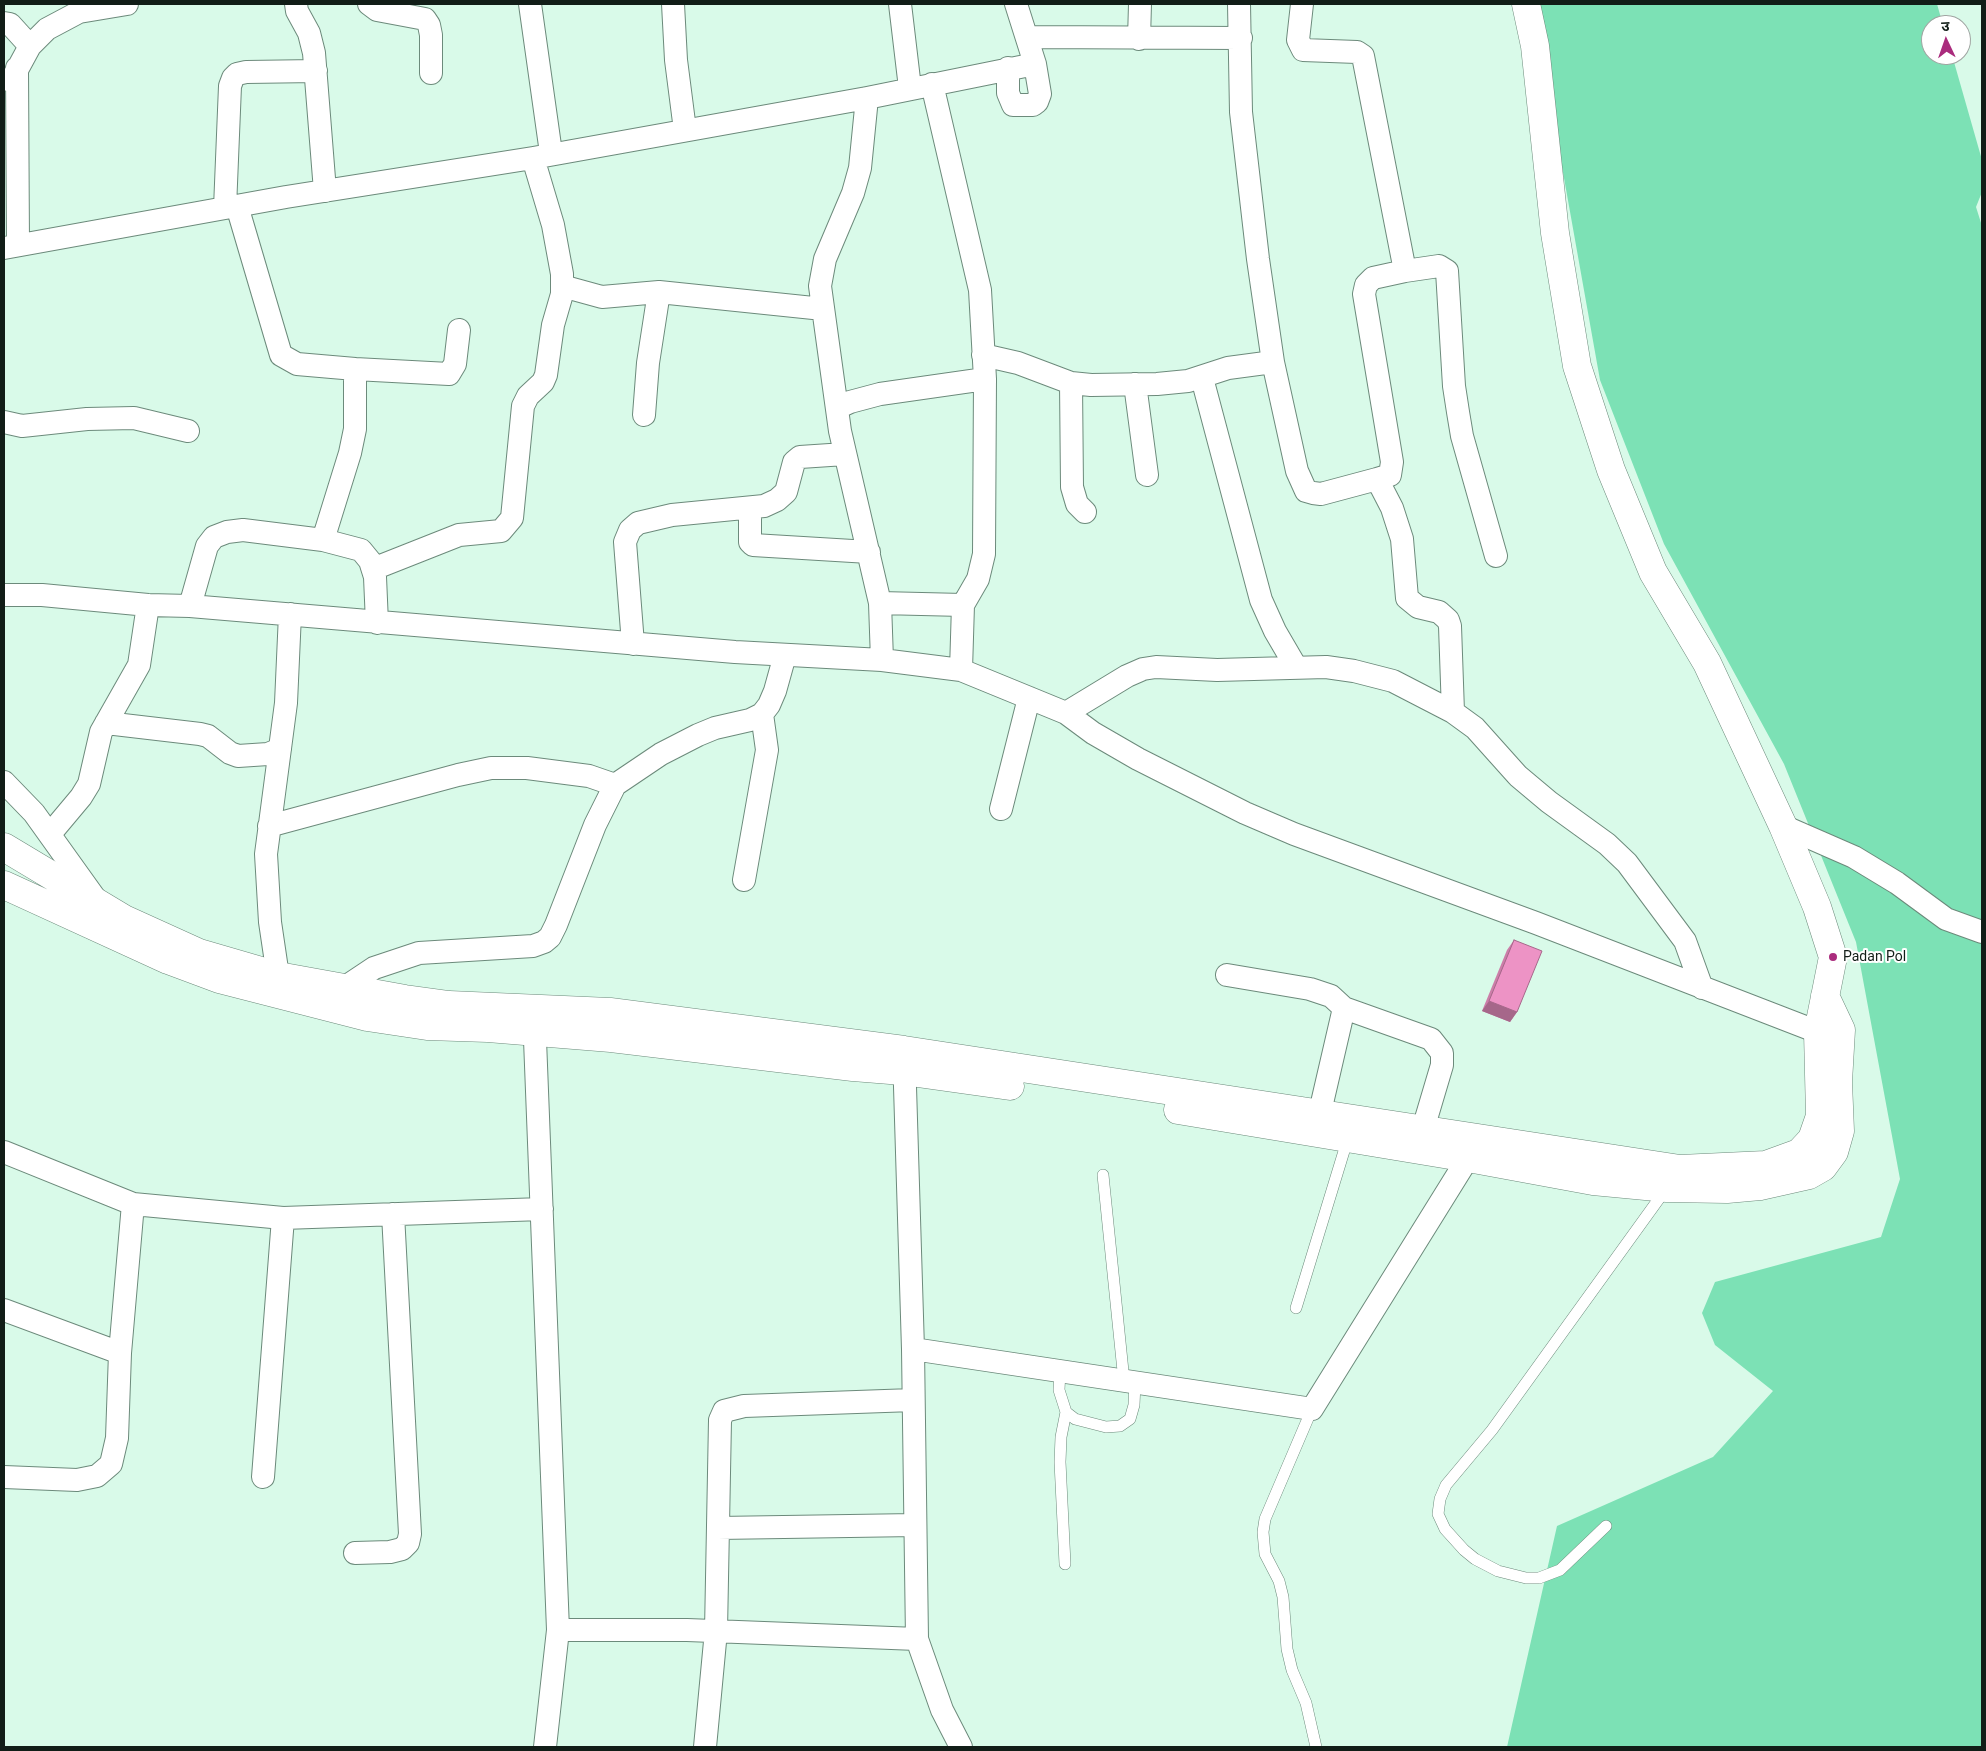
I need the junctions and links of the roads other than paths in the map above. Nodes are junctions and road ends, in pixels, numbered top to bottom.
1 (127, 4) edge
2 (296, 4) edge
3 (369, 4) edge
4 (530, 4) edge
5 (674, 4) edge
6 (900, 4) edge
7 (1016, 4) edge
8 (1140, 4) edge
9 (1239, 4) edge
10 (1302, 4) edge
11 (1526, 4) edge
12 (4, 22) edge
13 (1028, 37) junction
14 (1241, 38) junction
15 (1139, 39) junction
16 (30, 46) junction
17 (1035, 64) junction
18 (17, 68) junction
19 (1008, 68) junction
20 (316, 71) junction
21 (431, 73) dead end
22 (932, 84) junction
23 (910, 88) junction
24 (4, 91) edge
25 (866, 98) junction
26 (685, 130) junction
27 (542, 156) junction
28 (325, 191) junction
29 (231, 207) junction
30 (11, 246) edge
31 (1405, 271) junction
32 (562, 286) junction
33 (660, 292) junction
34 (823, 309) junction
35 (459, 330) dead end
36 (983, 355) junction
37 (1273, 362) junction
38 (354, 369) junction
39 (1202, 378) junction
40 (986, 379) junction
41 (1070, 383) junction
42 (1135, 384) junction
43 (837, 408) junction
44 (644, 415) dead end
45 (4, 422) edge
46 (188, 431) dead end
47 (845, 454) junction
48 (1147, 475) dead end
49 (1377, 479) junction
50 (750, 508) junction
51 (1085, 512) dead end
52 (323, 540) junction
53 (869, 552) junction
54 (1496, 556) dead end
55 (372, 569) junction
56 (4, 595) edge
57 (880, 603) junction
58 (148, 605) junction
59 (963, 605) junction
60 (190, 606) junction
61 (290, 614) junction
62 (377, 623) junction
63 (633, 644) junction
64 (785, 655) junction
65 (882, 660) junction
66 (1296, 667) junction
67 (961, 670) junction
68 (1029, 698) junction
69 (1453, 712) junction
70 (1066, 713) junction
71 (762, 714) junction
72 (106, 723) junction
73 (280, 749) junction
74 (4, 782) edge
75 (615, 785) junction
76 (1001, 809) dead end
77 (269, 826) junction
78 (1783, 826) junction
79 (50, 834) junction
80 (9, 858) edge
81 (744, 880) dead end
82 (4, 885) edge
83 (100, 905) junction
84 (1982, 932) edge
85 (1227, 975) dead end
86 (278, 976) junction
87 (344, 988) junction
88 (1702, 988) junction
89 (1344, 1008) junction
90 (534, 1021) junction
91 (1830, 1031) junction
92 (904, 1061) junction
93 (1317, 1122) junction
94 (1423, 1129) junction
95 (1348, 1138) junction
96 (4, 1152) edge
97 (1468, 1158) junction
98 (1103, 1175) dead end
99 (1673, 1178) junction
100 (133, 1204) junction
101 (542, 1209) junction
102 (393, 1214) junction
103 (284, 1218) junction
104 (1296, 1308) dead end
105 (4, 1310) edge
106 (913, 1349) junction
107 (120, 1353) junction
108 (1060, 1371) junction
109 (1130, 1382) junction
110 (914, 1400) junction
111 (1312, 1410) junction
112 (1066, 1412) junction
113 (4, 1477) edge
114 (263, 1477) dead end
115 (915, 1525) junction
116 (1606, 1526) dead end
117 (718, 1528) junction
118 (355, 1553) dead end
119 (1065, 1564) dead end
120 (558, 1630) junction
121 (716, 1631) junction
122 (917, 1639) junction
123 (545, 1747) edge
124 (705, 1747) edge
125 (961, 1747) edge
126 (1316, 1747) edge

1 - 16 street
2 - 20 street
3 - 21 street
4 - 27 street
5 - 26 street
6 - 23 street
7 - 13 street
8 - 15 street
9 - 14 street
10 - 31 street
11 - 78 street
12 - 16 street
13 - 15 street
13 - 17 street
14 - 15 street
14 - 37 street
16 - 18 street
17 - 19 street
17 - 19 street
18 - 24 street
18 - 30 street
19 - 22 street
20 - 28 street
20 - 29 street
22 - 23 street
22 - 36 street
23 - 25 street
25 - 26 street
25 - 34 street
26 - 27 street
27 - 28 street
27 - 32 street
28 - 29 street
29 - 30 street
29 - 38 street
31 - 49 street
31 - 54 street
32 - 33 street
32 - 55 street
33 - 34 street
33 - 44 street
34 - 43 street
35 - 38 street
36 - 40 street
36 - 41 street
37 - 39 street
37 - 49 street
38 - 52 street
39 - 42 street
39 - 66 street
40 - 43 street
40 - 59 street
41 - 42 street
41 - 51 street
42 - 48 street
43 - 47 street
45 - 46 street
47 - 50 street
47 - 53 street
49 - 69 street
50 - 53 street
50 - 63 street
52 - 55 street
52 - 60 street
53 - 57 street
55 - 62 street
56 - 58 street
57 - 59 street
57 - 65 street
58 - 60 street
58 - 72 street
59 - 67 street
60 - 61 street
61 - 62 street
61 - 73 street
62 - 63 street
63 - 64 street
64 - 65 street
64 - 71 street
65 - 67 street
66 - 69 street
66 - 70 street
67 - 68 street
68 - 70 street
68 - 76 street
69 - 88 street
70 - 88 street
71 - 75 street
71 - 81 street
72 - 73 street
72 - 79 street
73 - 77 street
74 - 79 street
75 - 77 street
75 - 87 street
77 - 86 street
78 - 84 street
78 - 91 street
79 - 83 street
80 - 83 street
82 - 90 street
83 - 86 street
85 - 89 street
86 - 87 street
87 - 90 street
88 - 91 street
89 - 93 street
89 - 94 street
90 - 92 street
90 - 101 street
91 - 99 street
92 - 93 street
92 - 106 street
93 - 94 street
93 - 95 street
94 - 99 street
95 - 97 street
95 - 104 lane
96 - 100 street
97 - 99 street
97 - 111 street
98 - 109 lane
99 - 116 lane
100 - 103 street
100 - 107 street
101 - 102 street
101 - 120 street
102 - 103 street
102 - 118 street
103 - 114 street
105 - 107 street
106 - 108 street
106 - 110 street
107 - 113 street
108 - 109 street
108 - 112 lane
109 - 111 street
109 - 112 lane
110 - 115 street
110 - 117 street
111 - 126 lane
112 - 119 lane
115 - 117 street
115 - 122 street
117 - 121 street
120 - 121 street
120 - 123 street
121 - 122 street
121 - 124 street
122 - 125 street

